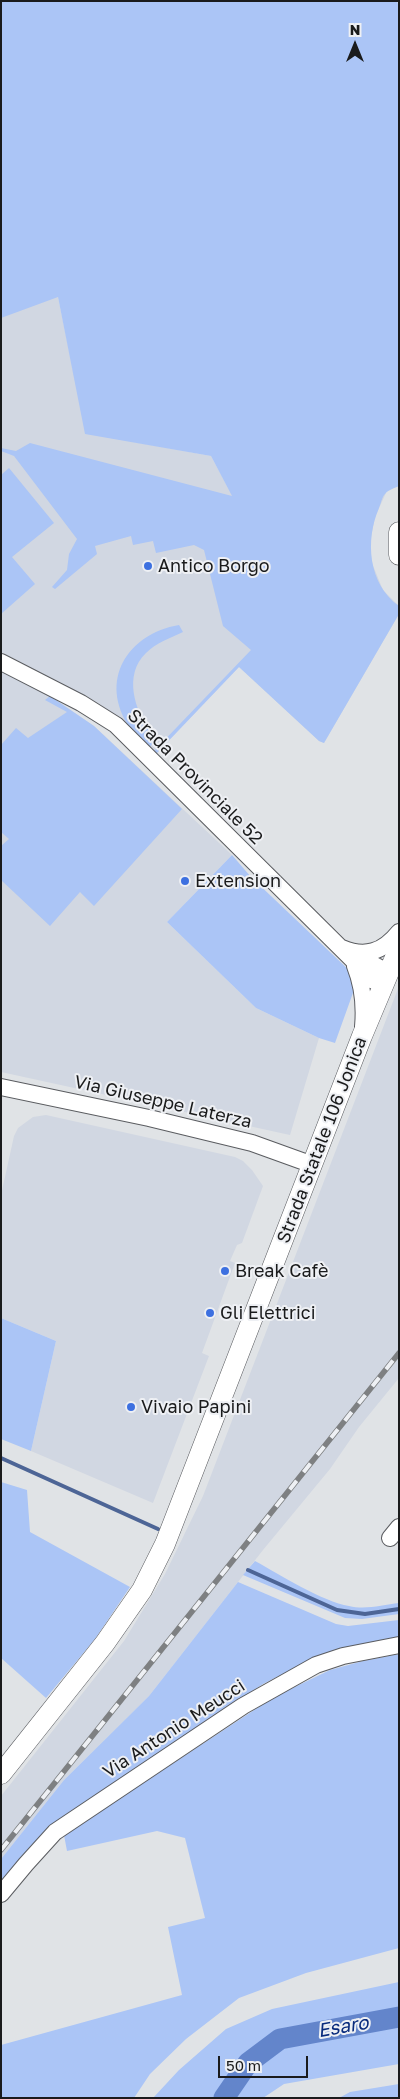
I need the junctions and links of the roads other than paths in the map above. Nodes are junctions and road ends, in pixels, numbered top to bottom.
1 (399, 532) edge
2 (399, 555) edge
3 (1, 662) edge
4 (399, 932) edge
5 (341, 948) junction
6 (399, 948) edge
7 (385, 981) junction
8 (362, 1036) junction
9 (1, 1086) edge
10 (313, 1165) junction
11 (399, 1646) edge
12 (1, 1774) edge
13 (1, 1894) edge

1 - 2 main road
3 - 5 street, Strada Provinciale 52
4 - 5 street
5 - 7 street
5 - 8 street
6 - 7 main road, Strada Statale 106 Jonica
7 - 8 main road, Strada Statale 106 Jonica
8 - 10 main road, Strada Statale 106 Jonica
9 - 10 street, Via Giuseppe Laterza
10 - 12 main road, Strada Statale 106 Jonica
11 - 13 street, Via Antonio Meucci

